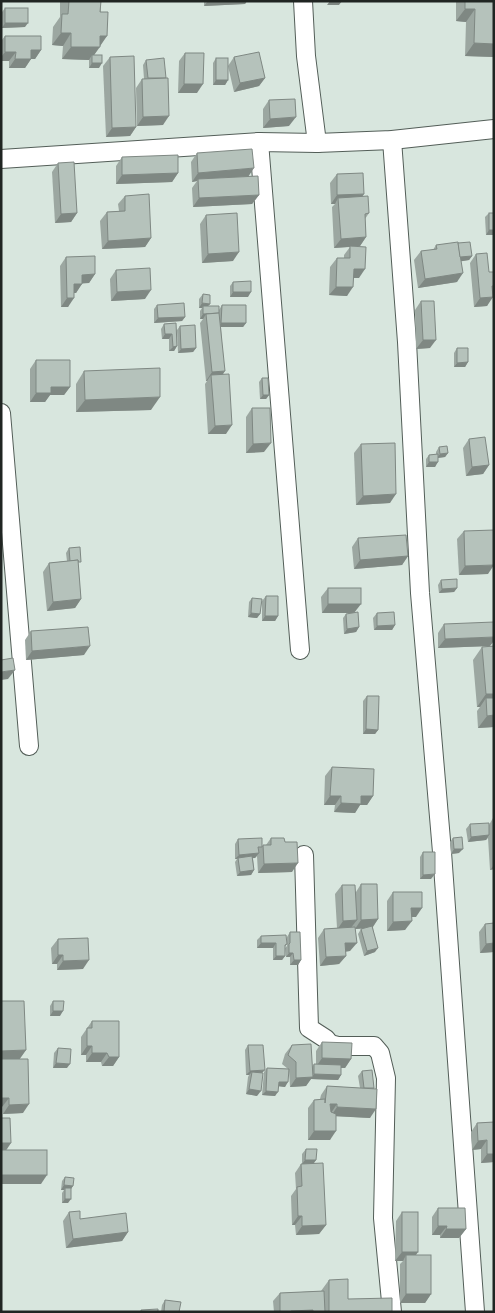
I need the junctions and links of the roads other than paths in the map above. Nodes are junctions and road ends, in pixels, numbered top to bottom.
1 (303, 1) edge
2 (494, 129) edge
3 (392, 140) junction
4 (258, 142) junction
5 (316, 143) junction
6 (1, 160) edge
7 (1, 413) edge
8 (300, 650) dead end
9 (29, 746) dead end
10 (304, 855) dead end
11 (392, 1312) edge
12 (475, 1312) edge

1 - 5 street
2 - 3 street
3 - 5 street
3 - 12 street
4 - 5 street
4 - 6 street
4 - 8 street
7 - 9 street
10 - 11 street

